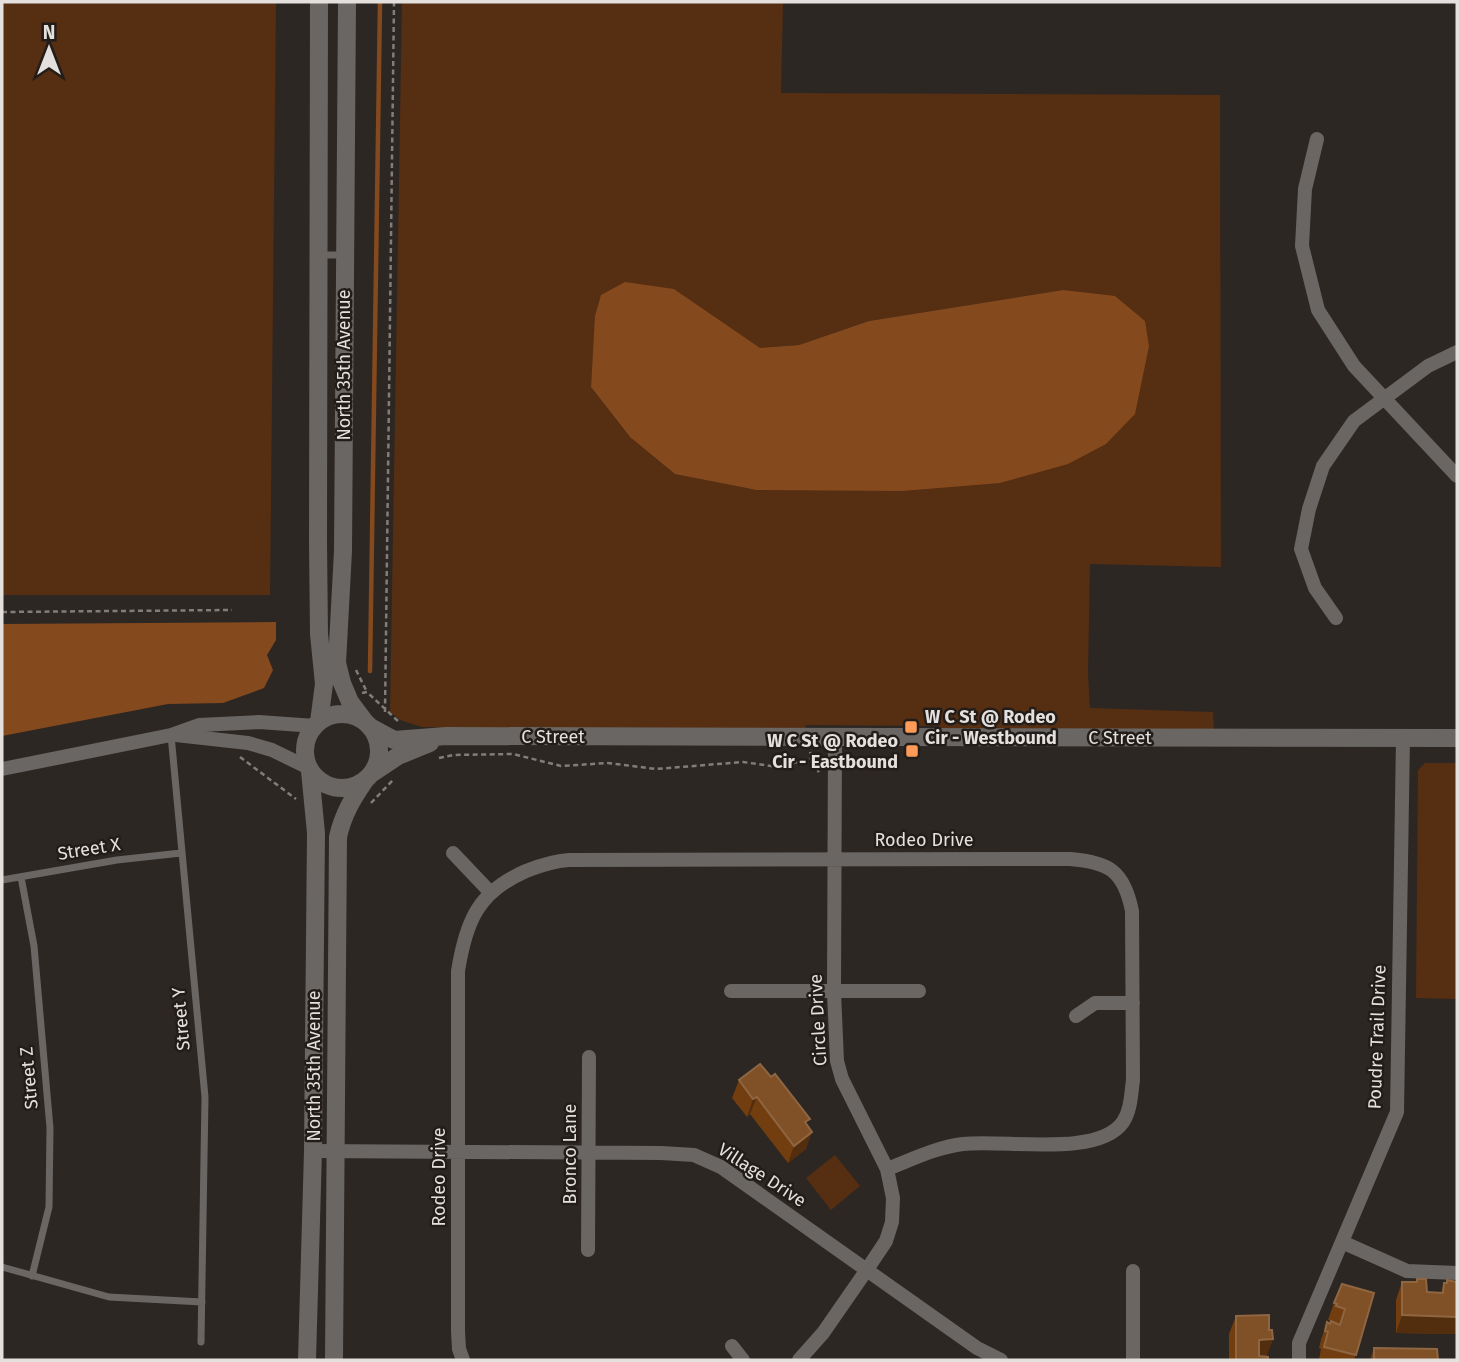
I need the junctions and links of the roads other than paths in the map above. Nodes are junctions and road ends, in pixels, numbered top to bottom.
1 (319, 2) edge
2 (347, 2) edge
3 (1317, 139) dead end
4 (318, 255) junction
5 (345, 255) junction
6 (1457, 352) edge
7 (1383, 400) junction
8 (1457, 476) edge
9 (1336, 618) dead end
10 (317, 724) junction
11 (367, 725) junction
12 (171, 735) junction
13 (446, 736) junction
14 (835, 738) junction
15 (1403, 738) junction
16 (1457, 738) edge
17 (2, 769) edge
18 (309, 770) junction
19 (369, 777) junction
20 (181, 853) junction
21 (453, 853) dead end
22 (835, 859) junction
23 (21, 877) junction
24 (2, 880) edge
25 (490, 892) junction
26 (731, 991) dead end
27 (919, 991) dead end
28 (834, 992) junction
29 (1133, 1003) junction
30 (1076, 1016) dead end
31 (589, 1057) dead end
32 (313, 1151) junction
33 (335, 1152) junction
34 (458, 1153) junction
35 (590, 1153) junction
36 (887, 1169) junction
37 (1342, 1242) junction
38 (588, 1250) dead end
39 (2, 1267) edge
40 (866, 1271) junction
41 (1133, 1271) dead end
42 (1457, 1273) edge
43 (32, 1276) junction
44 (202, 1302) junction
45 (201, 1342) dead end
46 (732, 1346) dead end
47 (973, 1354) edge
48 (307, 1360) edge
49 (334, 1360) edge
50 (463, 1360) edge
51 (743, 1360) edge
52 (799, 1360) edge
53 (1001, 1360) edge
54 (1133, 1360) edge
55 (1299, 1360) edge

1 - 4 street, North 35th Avenue
2 - 5 street, North 35th Avenue
3 - 7 street
4 - 5 lane
4 - 10 street, North 35th Avenue
5 - 11 street, North 35th Avenue
6 - 7 street
7 - 8 street
7 - 9 street
10 - 11 street
10 - 12 street
10 - 18 street
11 - 13 street, C Street
11 - 19 street
12 - 17 street
12 - 18 street
12 - 20 lane, Street Y
13 - 14 street, C Street
13 - 19 street, C Street
14 - 15 street, C Street
14 - 22 street, Circle Drive
15 - 16 street, C Street
15 - 37 street, Poudre Trail Drive
18 - 19 street
18 - 32 street, North 35th Avenue
19 - 33 street, North 35th Avenue
20 - 23 lane, Street X
20 - 44 lane, Street Y
21 - 25 street
22 - 25 street, Rodeo Drive
22 - 28 street, Circle Drive
22 - 29 street, Rodeo Drive
23 - 24 lane, Street X
23 - 43 lane, Street Z
25 - 34 street, Rodeo Drive
26 - 28 street
27 - 28 street
28 - 36 street, Circle Drive
29 - 30 street
29 - 36 street, Rodeo Drive
31 - 35 street, Bronco Lane
32 - 33 street, Village Drive
32 - 48 street, North 35th Avenue
33 - 34 street, Village Drive
33 - 49 street, North 35th Avenue
34 - 35 street, Village Drive
34 - 50 street, Rodeo Drive
35 - 38 street, Bronco Lane
35 - 40 street, Village Drive
36 - 40 street
37 - 42 street
37 - 55 street, Poudre Trail Drive
39 - 43 lane
40 - 47 street, Village Drive
40 - 52 street
41 - 54 street
43 - 44 lane
44 - 45 lane, Street Y
46 - 51 street
47 - 53 street, Village Drive

